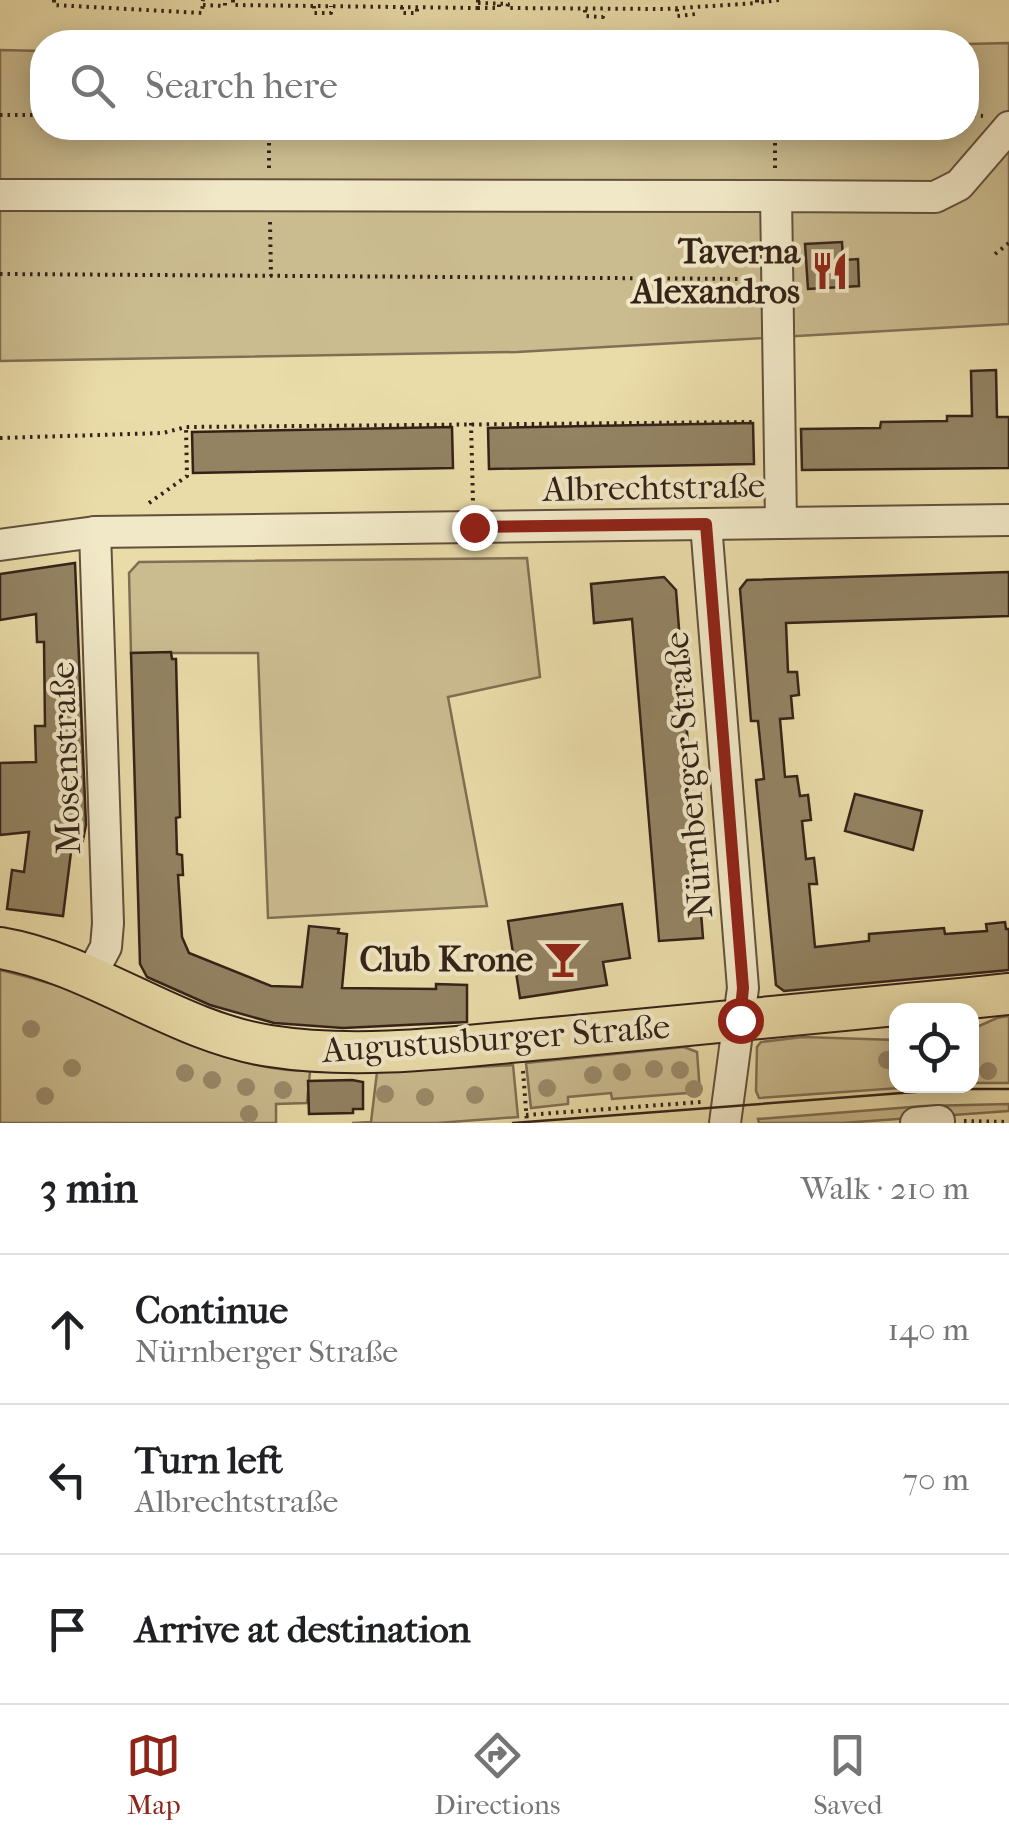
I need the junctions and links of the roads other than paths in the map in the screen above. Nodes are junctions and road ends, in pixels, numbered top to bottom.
1 (1009, 127) edge
2 (0, 195) edge
3 (776, 196) junction
4 (1009, 520) edge
5 (781, 523) junction
6 (706, 524) junction
7 (94, 532) junction
8 (0, 545) edge
9 (0, 948) edge
10 (90, 977) junction
11 (1009, 994) edge
12 (740, 1020) junction
13 (725, 1123) edge

1 - 3 street
2 - 3 street
3 - 5 street
4 - 5 street, Albrechtstraße
5 - 6 street, Albrechtstraße
6 - 7 street, Albrechtstraße
6 - 12 street, Nürnberger Straße
7 - 8 street, Albrechtstraße
7 - 10 street, Mosenstraße
9 - 10 main road, Augustusburger Straße
10 - 12 main road, Augustusburger Straße
11 - 12 main road, Augustusburger Straße
12 - 13 street, Nürnberger Straße

